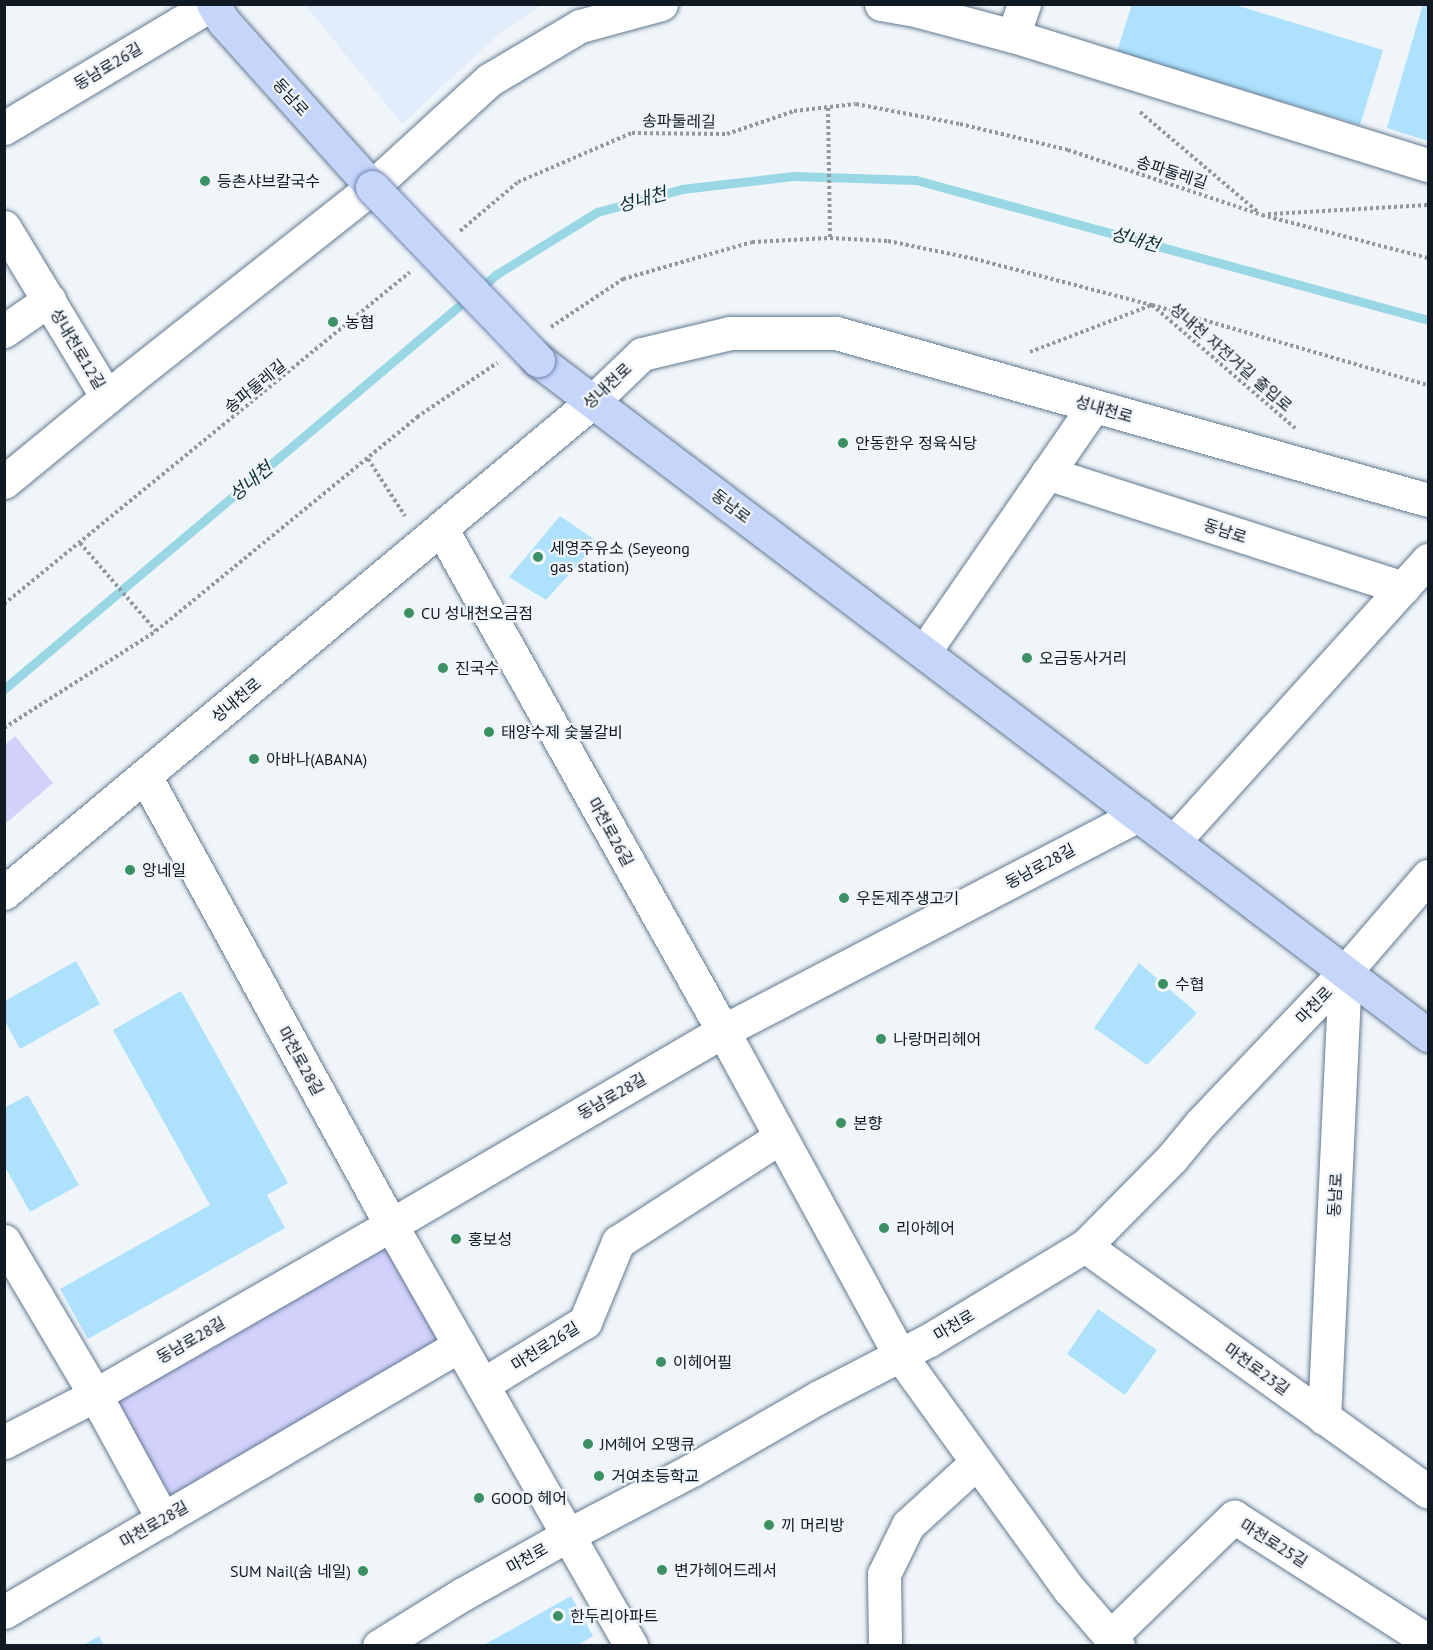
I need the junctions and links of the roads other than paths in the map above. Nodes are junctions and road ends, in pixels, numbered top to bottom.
1 (212, 4) edge
2 (661, 4) edge
3 (881, 4) edge
4 (1024, 4) edge
5 (1013, 36) junction
6 (4, 128) edge
7 (1428, 165) edge
8 (372, 187) junction
9 (4, 227) edge
10 (49, 300) junction
11 (4, 331) edge
12 (107, 397) junction
13 (593, 401) junction
14 (1094, 406) junction
15 (1047, 473) junction
16 (4, 482) edge
17 (1428, 500) edge
18 (432, 536) junction
19 (1428, 560) edge
20 (1403, 588) junction
21 (924, 652) junction
22 (145, 776) junction
23 (1138, 815) junction
24 (1174, 841) junction
25 (1428, 876) edge
26 (4, 893) edge
27 (1345, 972) junction
28 (723, 1031) junction
29 (1428, 1035) edge
30 (780, 1137) junction
31 (391, 1225) junction
32 (4, 1241) edge
33 (1085, 1246) junction
34 (460, 1345) junction
35 (900, 1355) junction
36 (482, 1385) junction
37 (95, 1395) junction
38 (1324, 1418) junction
39 (4, 1442) edge
40 (977, 1462) junction
41 (1428, 1492) edge
42 (163, 1519) junction
43 (568, 1535) junction
44 (4, 1612) edge
45 (1114, 1641) edge
46 (1428, 1641) edge
47 (379, 1646) edge
48 (631, 1646) edge
49 (885, 1646) edge

1 - 6 street, 동남로26길
1 - 8 main road, 동남로
2 - 8 street
3 - 5 street
4 - 5 street
5 - 7 street
8 - 12 street
8 - 13 main road, 동남로, bridge
9 - 10 street, 성내천로12길
10 - 11 street, 성내천로12길
10 - 12 street, 성내천로12길
12 - 16 street
13 - 14 street, 성내천로
13 - 18 street, 성내천로
13 - 21 main road, 동남로
14 - 15 street
14 - 17 street, 성내천로
15 - 20 street, 동남로
15 - 21 street
18 - 22 street, 성내천로
18 - 28 street, 마천로26길
19 - 20 street
20 - 24 street
21 - 23 main road, 동남로
22 - 26 street, 성내천로
22 - 31 street, 마천로28길
23 - 24 main road, 동남로
23 - 28 street, 동남로28길
24 - 27 main road, 동남로
25 - 27 street, 마천로
27 - 29 main road, 동남로
27 - 33 street, 마천로
27 - 38 street, 동남로
28 - 30 street, 마천로26길
28 - 31 street, 동남로28길
30 - 35 street, 마천로26길
30 - 36 street, 마천로26길
31 - 34 street, 마천로28길
31 - 37 street, 동남로28길
32 - 37 street
33 - 35 street, 마천로
33 - 38 street, 마천로23길
34 - 36 street, 마천로28길
34 - 42 street, 마천로28길
35 - 40 street, 마천로25길
35 - 43 street, 마천로
36 - 43 street, 마천로28길
37 - 39 street, 동남로28길
37 - 42 street
38 - 41 street, 마천로23길
40 - 45 street, 마천로25길
40 - 49 street
42 - 44 street, 마천로28길
43 - 47 street, 마천로
43 - 48 street, 마천로28길
45 - 46 street, 마천로25길

